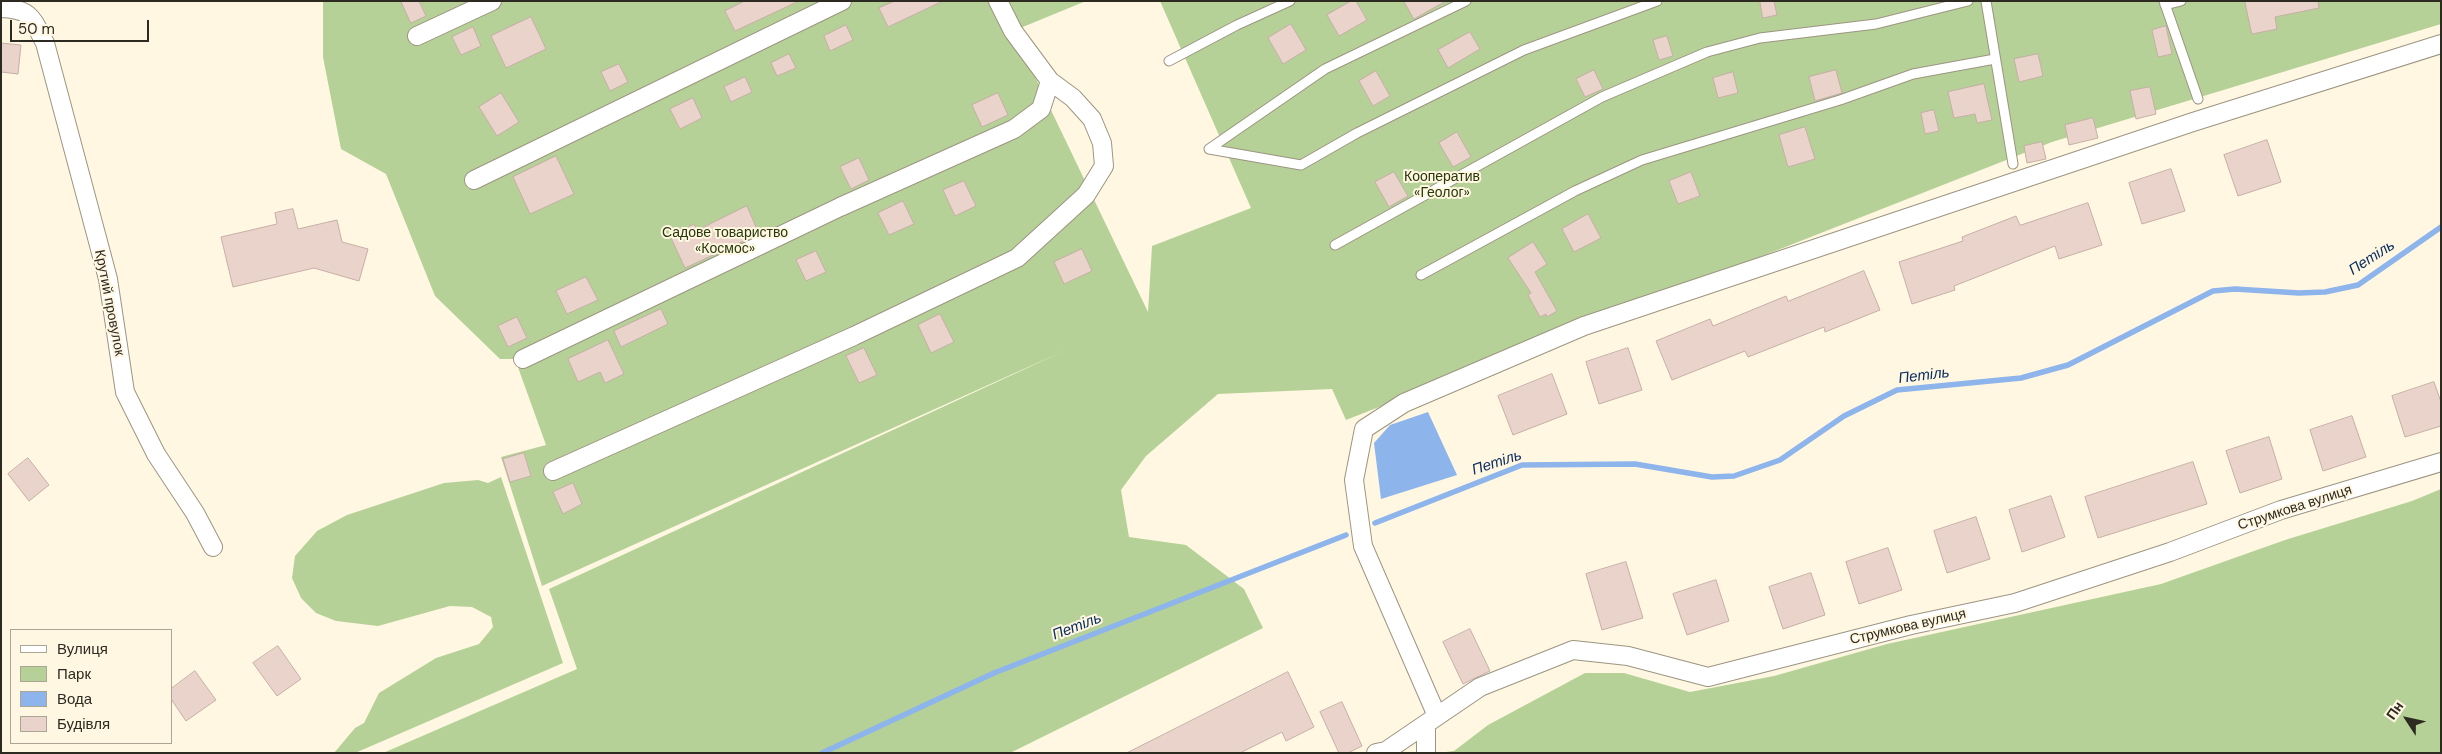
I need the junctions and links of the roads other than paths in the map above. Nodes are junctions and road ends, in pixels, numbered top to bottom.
1 (492, 1) edge
2 (842, 1) edge
3 (998, 1) edge
4 (1290, 1) edge
5 (1466, 1) edge
6 (1657, 1) edge
7 (1968, 1) edge
8 (1986, 1) edge
9 (2181, 1) edge
10 (2165, 3) edge
11 (1, 8) edge
12 (417, 36) dead end
13 (2441, 44) edge
14 (1996, 59) junction
15 (1168, 61) dead end
16 (1050, 81) junction
17 (2198, 99) dead end
18 (2013, 164) dead end
19 (474, 180) dead end
20 (1335, 245) dead end
21 (1421, 275) dead end
22 (523, 359) dead end
23 (2441, 462) edge
24 (553, 471) dead end
25 (213, 547) dead end
26 (1431, 720) junction
27 (1382, 752) edge
28 (1426, 753) edge

1 - 12 street
2 - 19 street
3 - 16 street
4 - 15 lane
5 - 6 lane
7 - 20 lane
8 - 14 lane
9 - 10 lane
10 - 17 lane
11 - 25 street, Крутий провулок
13 - 26 street
14 - 18 lane
14 - 21 lane
16 - 22 street
16 - 24 street
23 - 26 street, Струмкова вулиця
26 - 27 street, Струмкова вулиця
26 - 28 street

